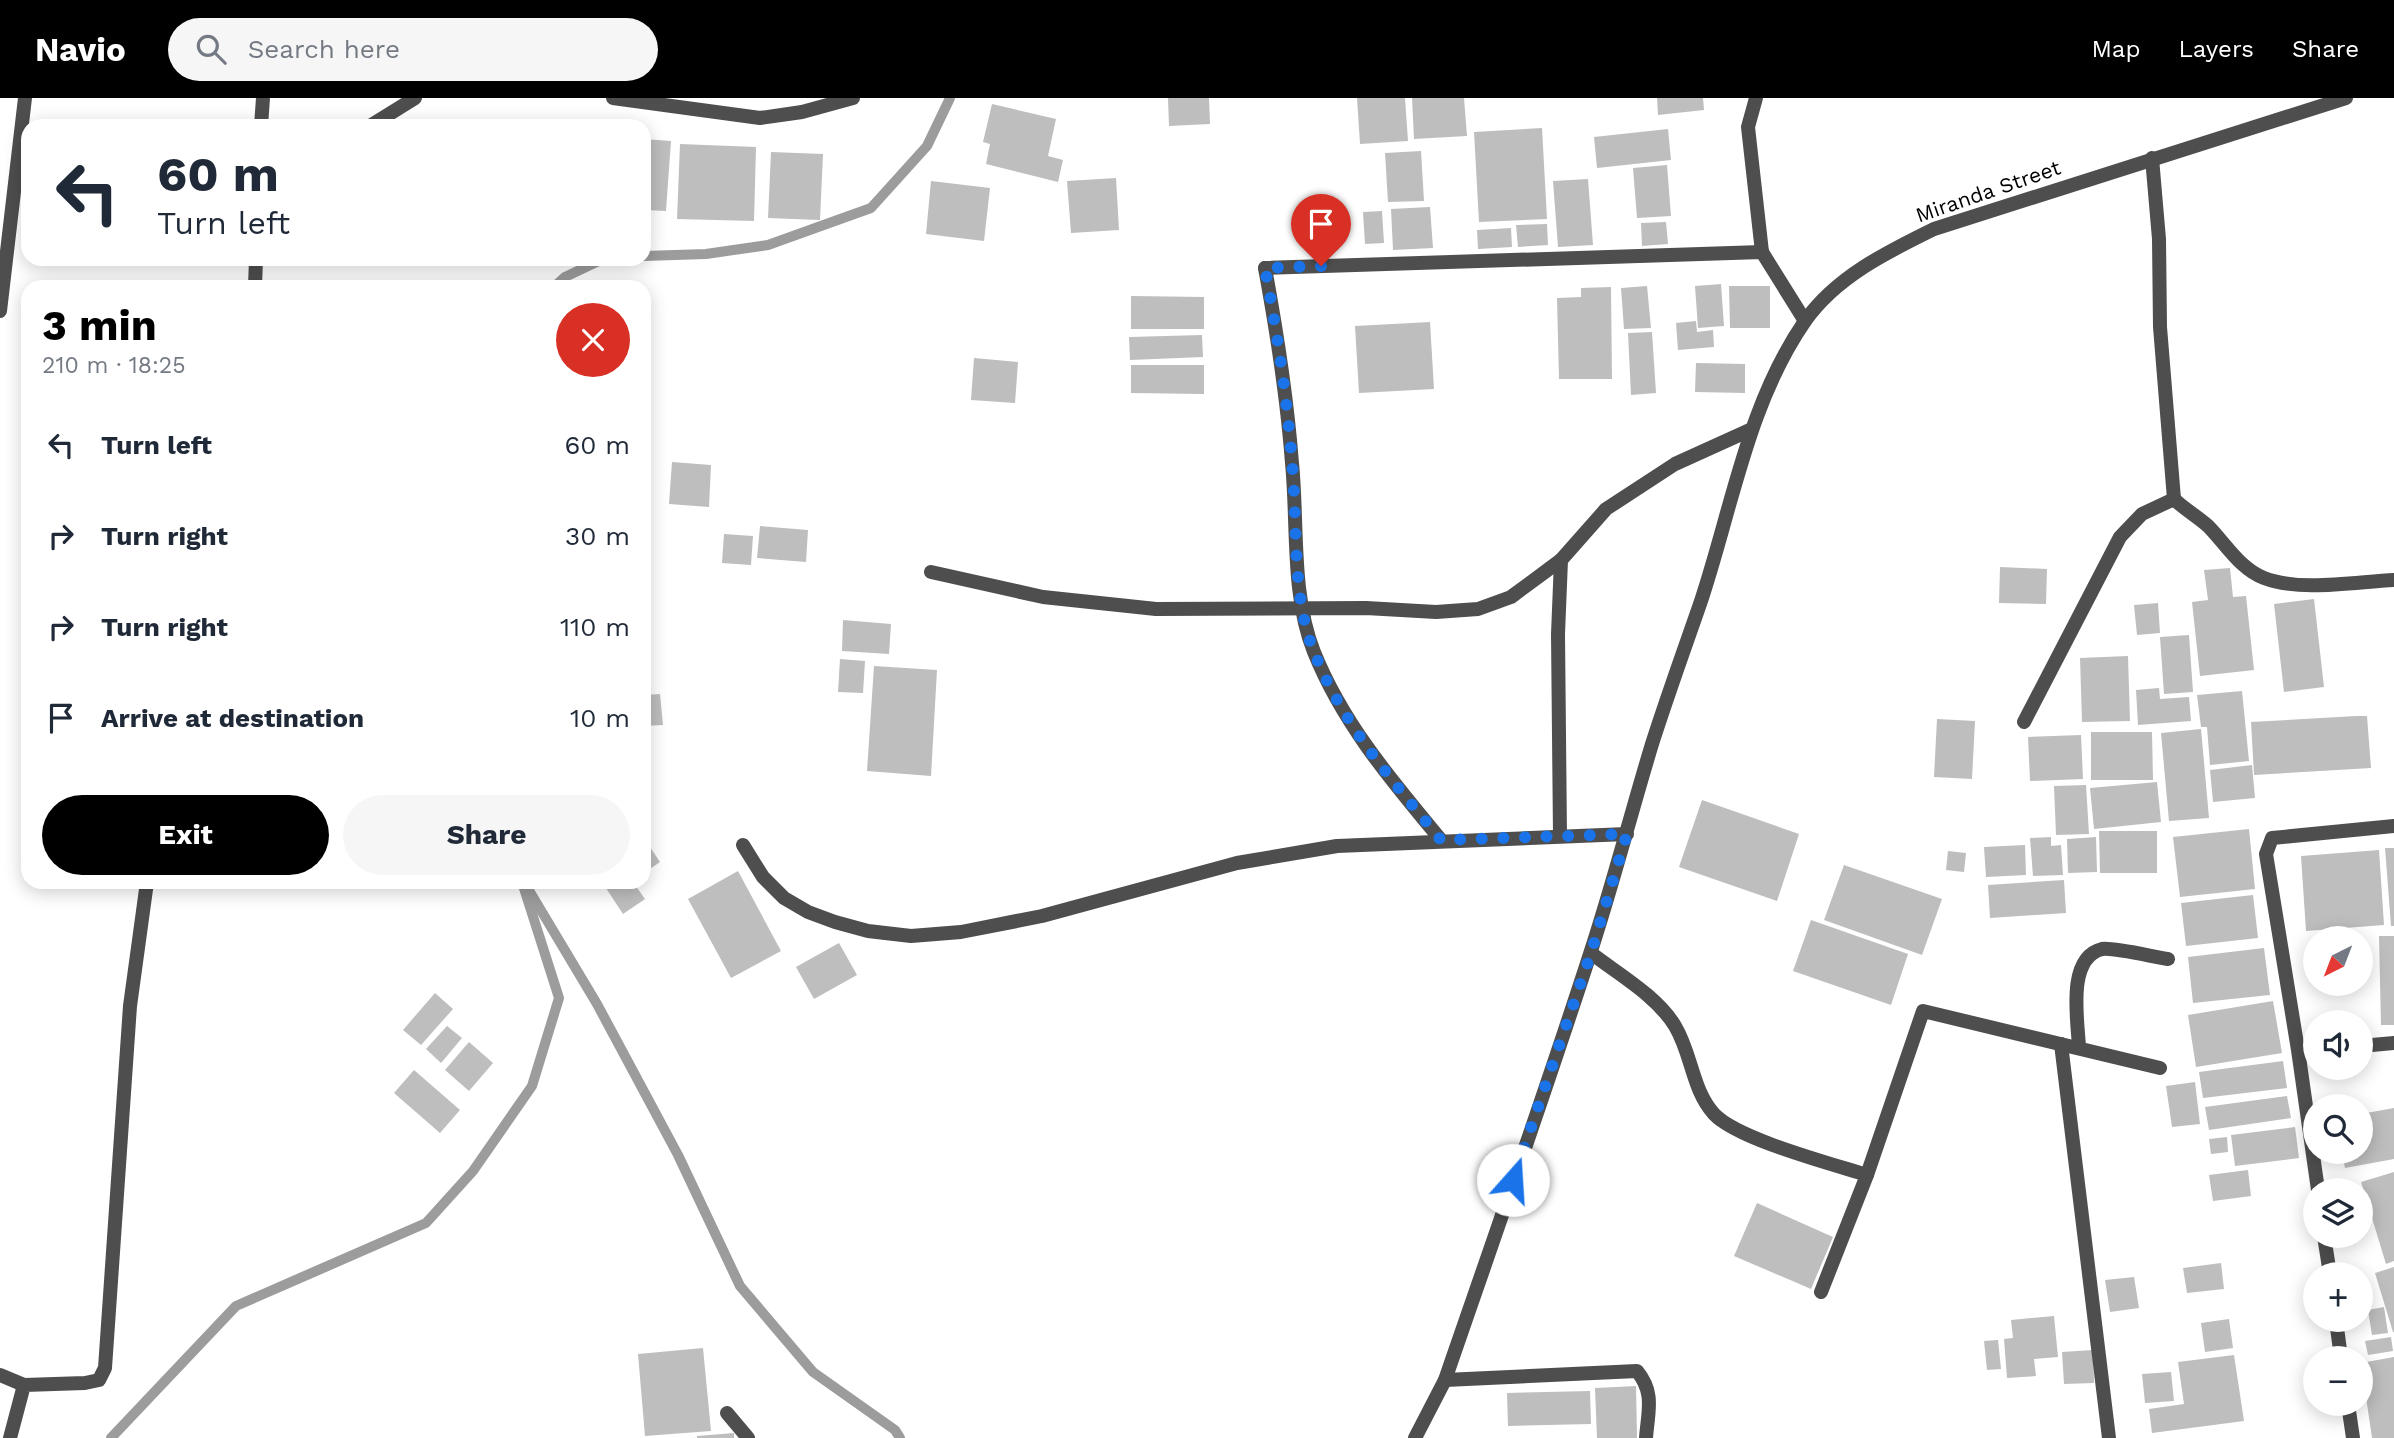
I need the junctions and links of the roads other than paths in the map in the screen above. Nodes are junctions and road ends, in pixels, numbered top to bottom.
1 (25, 98) edge
2 (263, 98) edge
3 (415, 98) edge
4 (613, 98) edge
5 (853, 98) edge
6 (1756, 98) edge
7 (2346, 98) edge
8 (23, 119) edge
9 (262, 119) edge
10 (381, 119) edge
11 (21, 132) edge
12 (2152, 158) junction
13 (1762, 252) junction
14 (0, 311) edge
15 (1805, 321) junction
16 (1751, 430) junction
17 (2174, 499) junction
18 (1560, 560) junction
19 (932, 572) dead end
20 (2394, 580) edge
21 (1301, 608) junction
22 (2024, 722) dead end
23 (2394, 826) edge
24 (1627, 834) junction
25 (1560, 836) junction
26 (1441, 840) junction
27 (743, 845) dead end
28 (147, 889) edge
29 (1591, 953) junction
30 (2168, 959) dead end
31 (2394, 1043) edge
32 (2062, 1044) junction
33 (2373, 1045) edge
34 (2078, 1048) junction
35 (2303, 1050) edge
36 (2298, 1051) junction
37 (2160, 1068) dead end
38 (1867, 1175) junction
39 (2316, 1178) edge
40 (1821, 1292) dead end
41 (0, 1375) edge
42 (1445, 1380) junction
43 (24, 1385) junction
44 (727, 1413) dead end
45 (2350, 1416) edge
46 (10, 1438) edge
47 (748, 1438) edge
48 (1415, 1438) edge
49 (1646, 1438) edge
50 (2109, 1438) edge
51 (2353, 1438) edge

1 - 8 street
2 - 9 street
3 - 10 street
4 - 5 street
6 - 13 street
7 - 12 street, Miranda Street
11 - 14 street
12 - 15 street, Miranda Street
12 - 17 street
13 - 15 street
13 - 21 street
15 - 16 street, Miranda Street
16 - 18 street
16 - 24 street, Miranda Street
17 - 20 street
17 - 22 street
18 - 21 street
18 - 25 street
19 - 21 street
21 - 26 street
23 - 36 street
24 - 25 street
24 - 29 street, Miranda Street
25 - 26 street
26 - 27 street
28 - 43 street
29 - 38 street
29 - 42 street, Miranda Street
30 - 34 street
31 - 33 street
32 - 34 street
32 - 38 street
32 - 50 street
34 - 37 street
35 - 36 street
36 - 39 street
38 - 40 street
41 - 43 street
42 - 48 street, Miranda Street
42 - 49 street
43 - 46 street
44 - 47 street
45 - 51 street

